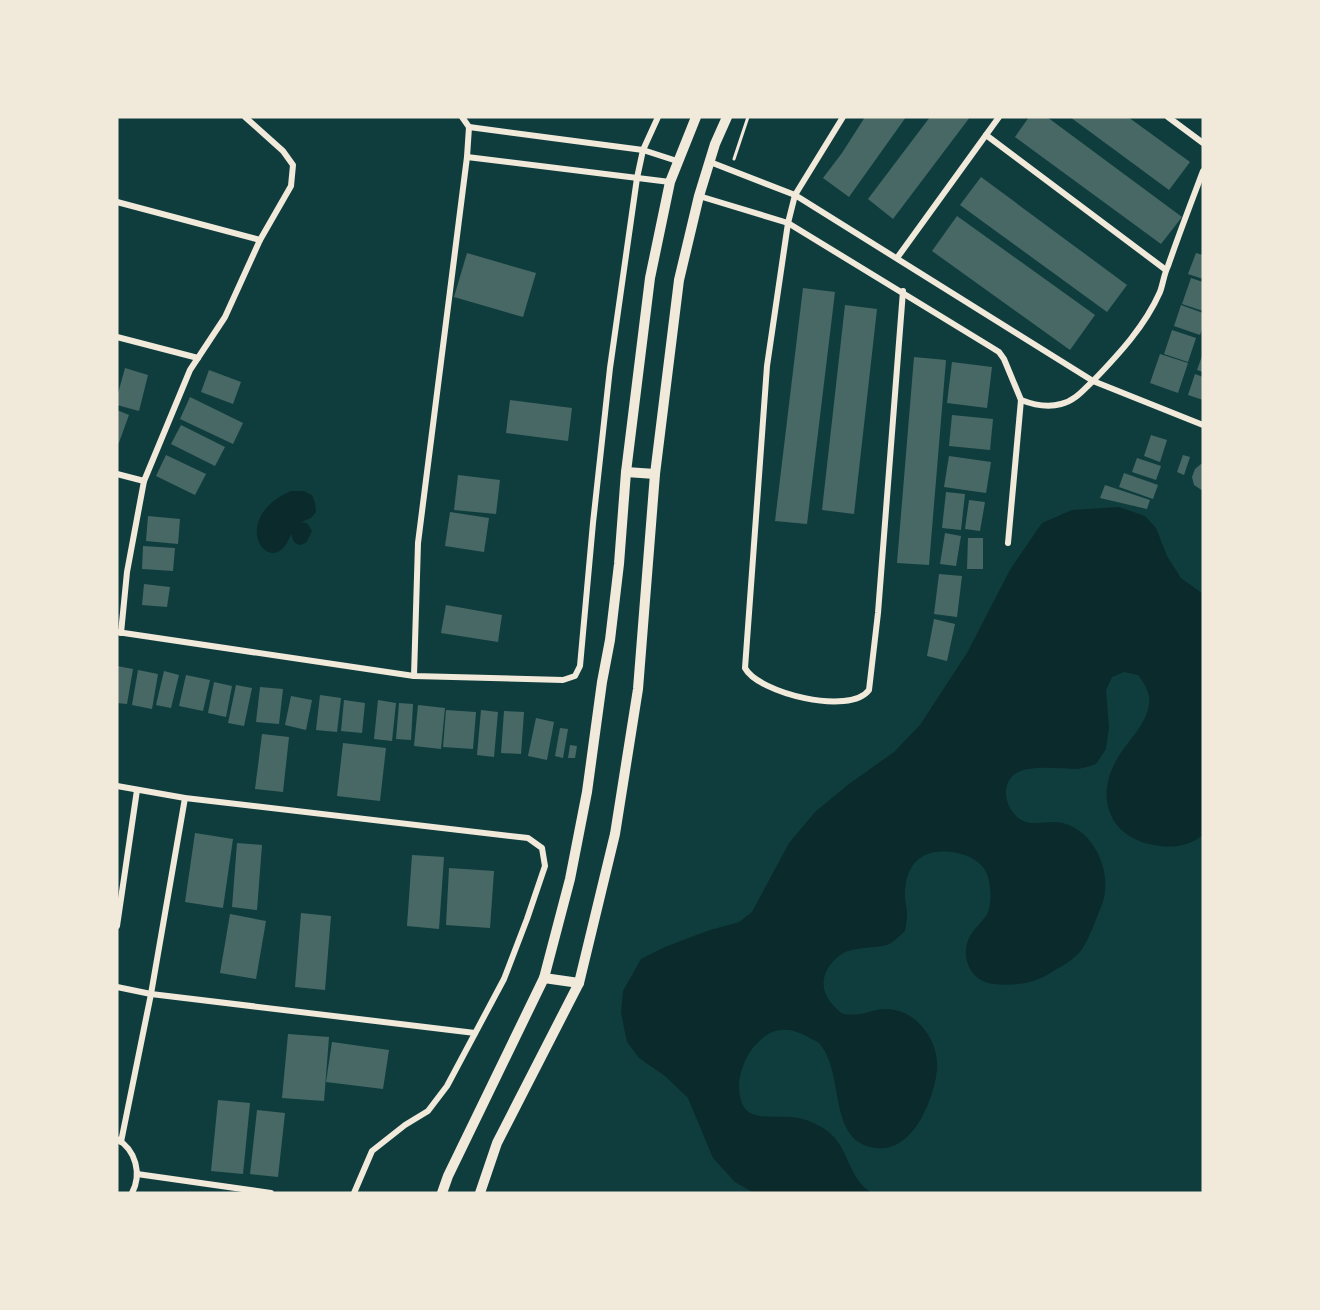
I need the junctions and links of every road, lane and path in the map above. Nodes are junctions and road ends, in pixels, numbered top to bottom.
1 (245, 117) edge
2 (462, 117) edge
3 (658, 117) edge
4 (696, 117) edge
5 (728, 117) edge
6 (748, 117) edge
7 (843, 117) edge
8 (999, 117) edge
9 (1168, 117) edge
10 (469, 127) junction
11 (986, 135) junction
12 (1203, 143) edge
13 (644, 150) junction
14 (467, 157) junction
15 (677, 161) junction
16 (710, 162) junction
17 (730, 169) junction
18 (1203, 171) edge
19 (637, 178) junction
20 (670, 182) junction
21 (795, 195) junction
22 (699, 196) junction
23 (117, 202) edge
24 (788, 223) junction
25 (261, 240) junction
26 (897, 258) junction
27 (1166, 270) junction
28 (903, 291) junction
29 (117, 337) edge
30 (198, 358) junction
31 (1093, 381) junction
32 (1021, 400) junction
33 (1203, 425) edge
34 (626, 472) junction
35 (117, 474) edge
36 (655, 474) junction
37 (144, 482) junction
38 (1008, 543) dead end
39 (119, 632) edge
40 (414, 676) junction
41 (117, 786) edge
42 (137, 790) junction
43 (185, 798) junction
44 (117, 926) edge
45 (544, 978) junction
46 (579, 983) junction
47 (117, 987) edge
48 (152, 994) junction
49 (475, 1033) junction
50 (119, 1141) edge
51 (137, 1174) junction
52 (132, 1193) edge
53 (271, 1193) edge
54 (354, 1193) edge
55 (442, 1193) edge
56 (480, 1193) edge

1 - 25 street
2 - 10 street
3 - 13 street
4 - 15 street
5 - 16 street
6 - 17 path
7 - 21 street
8 - 11 street
9 - 12 street
10 - 13 street
10 - 14 street
11 - 26 street
11 - 27 street
13 - 15 street
13 - 19 street
14 - 19 street
14 - 40 street
15 - 20 street
16 - 17 street
16 - 22 street
17 - 21 street
18 - 27 street
19 - 20 street
19 - 40 street
20 - 34 street
21 - 24 street
21 - 26 street
22 - 24 street
22 - 36 street
23 - 25 street
24 - 28 street
24 - 28 street
25 - 30 street
26 - 31 street
27 - 31 street
28 - 32 street
29 - 30 street
30 - 37 street
31 - 32 street
31 - 33 street
32 - 38 street
34 - 36 street
34 - 45 street
35 - 37 street
36 - 46 street
37 - 39 street
39 - 40 street
41 - 42 street
42 - 43 street
42 - 44 street
43 - 48 street
43 - 49 street
45 - 46 street
45 - 55 street
46 - 56 street
47 - 48 street
48 - 49 street
48 - 50 street
49 - 54 street
50 - 51 street
51 - 52 street
51 - 53 street

